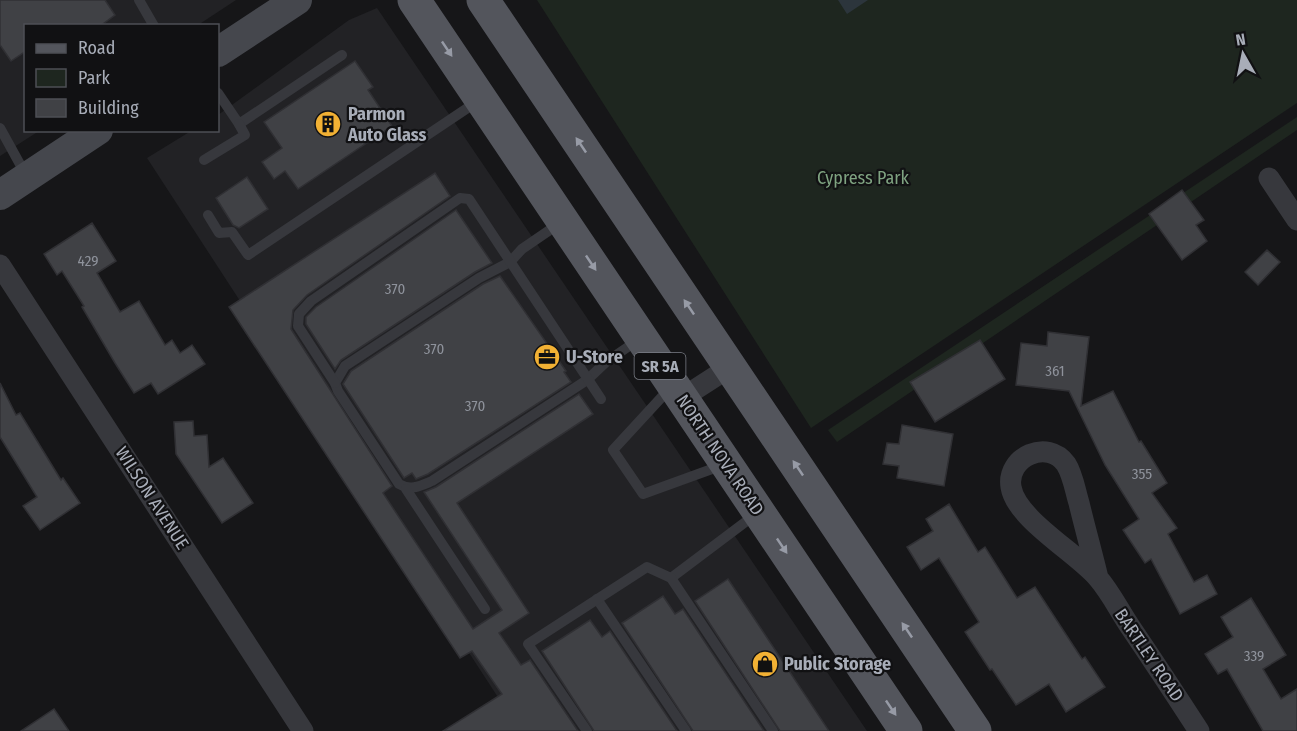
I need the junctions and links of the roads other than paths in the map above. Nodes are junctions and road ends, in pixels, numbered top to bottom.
1 (139, 0) edge
2 (297, 0) edge
3 (414, 0) edge
4 (483, 0) edge
5 (153, 24) edge
6 (219, 51) edge
7 (342, 55) dead end
8 (219, 94) edge
9 (481, 99) junction
10 (239, 124) junction
11 (0, 129) edge
12 (95, 132) edge
13 (204, 160) dead end
14 (27, 177) junction
15 (1269, 178) dead end
16 (0, 195) edge
17 (208, 215) dead end
18 (1297, 220) edge
19 (563, 221) junction
20 (510, 262) junction
21 (0, 265) edge
22 (641, 338) junction
23 (730, 367) junction
24 (587, 380) junction
25 (335, 383) junction
26 (677, 391) junction
27 (601, 399) dead end
28 (726, 464) junction
29 (406, 489) junction
30 (759, 512) junction
31 (671, 578) junction
32 (1098, 578) junction
33 (597, 599) junction
34 (485, 609) dead end
35 (303, 731) edge
36 (587, 731) edge
37 (686, 731) edge
38 (772, 731) edge
39 (906, 731) edge
40 (975, 731) edge
41 (1199, 731) edge

1 - 5 lane
2 - 6 main road
3 -> 9 main road, NORTH NOVA ROAD / SR 5A
23 -> 4 main road
7 - 10 lane
8 - 10 lane
9 - 17 lane
9 - 19 main road, NORTH NOVA ROAD / SR 5A
10 - 13 lane
11 - 14 lane
12 - 14 main road
14 - 16 main road
15 - 18 street
19 - 20 lane
19 -> 22 main road, NORTH NOVA ROAD / SR 5A
20 - 24 lane
20 - 25 lane
20 - 25 lane
21 - 35 street, WILSON AVENUE
22 - 24 lane
22 - 26 main road, NORTH NOVA ROAD / SR 5A
23 - 26 street
40 -> 23 main road
24 - 27 lane
24 - 29 lane
25 - 29 lane
26 - 28 main road, NORTH NOVA ROAD / SR 5A
26 - 28 lane
28 - 30 main road, NORTH NOVA ROAD / SR 5A
29 - 34 lane
30 - 31 lane
30 -> 39 main road, NORTH NOVA ROAD / SR 5A
31 - 33 lane
31 - 38 lane
32 - 32 street, BARTLEY ROAD
32 - 41 street, BARTLEY ROAD
33 - 36 lane
33 - 37 lane

